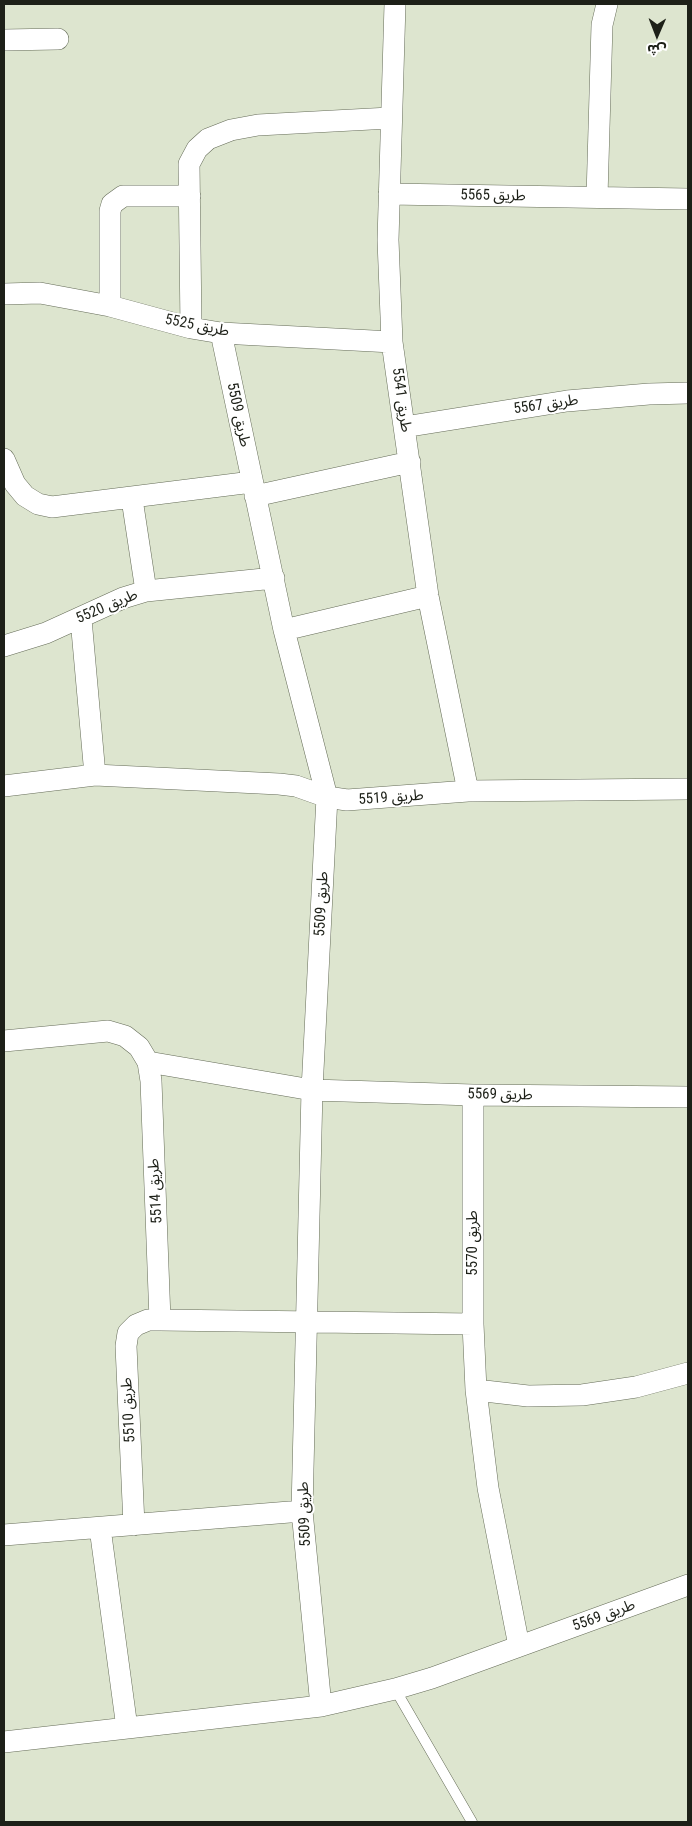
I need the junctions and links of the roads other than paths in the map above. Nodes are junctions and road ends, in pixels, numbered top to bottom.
1 (395, 4) edge
2 (607, 4) edge
3 (58, 39) dead end
4 (4, 40) edge
5 (390, 118) junction
6 (389, 194) junction
7 (190, 196) junction
8 (597, 198) junction
9 (688, 199) edge
10 (4, 294) edge
11 (110, 306) junction
12 (191, 328) junction
13 (221, 333) junction
14 (392, 342) junction
15 (688, 393) edge
16 (404, 427) junction
17 (4, 459) edge
18 (410, 462) junction
19 (254, 489) junction
20 (132, 499) junction
21 (274, 578) junction
22 (146, 591) junction
23 (428, 596) junction
24 (81, 619) junction
25 (284, 630) junction
26 (4, 646) edge
27 (95, 775) junction
28 (4, 786) edge
29 (688, 789) edge
30 (468, 791) junction
31 (327, 797) junction
32 (4, 1041) edge
33 (148, 1062) junction
34 (312, 1090) junction
35 (473, 1095) junction
36 (688, 1097) edge
37 (160, 1320) junction
38 (307, 1321) junction
39 (473, 1324) junction
40 (688, 1373) edge
41 (476, 1390) junction
42 (302, 1511) junction
43 (134, 1525) junction
44 (100, 1528) junction
45 (4, 1536) edge
46 (688, 1585) edge
47 (519, 1646) junction
48 (395, 1689) junction
49 (321, 1706) junction
50 (126, 1728) junction
51 (4, 1742) edge
52 (472, 1822) edge

1 - 5 street, طريق 5541
2 - 8 street
3 - 4 street
5 - 6 street, طريق 5541
5 - 7 street
6 - 8 street, طريق 5565
6 - 14 street, طريق 5541
7 - 11 street
7 - 12 street
8 - 9 street, طريق 5565
10 - 11 street, طريق 5525
11 - 12 street, طريق 5525
12 - 13 street, طريق 5525
13 - 14 street, طريق 5525
13 - 19 street, طريق 5509
14 - 16 street, طريق 5541
15 - 16 street, طريق 5567
16 - 18 street, طريق 5541
17 - 20 street
18 - 19 street
18 - 23 street, طريق 5541
19 - 20 street
19 - 21 street, طريق 5509
20 - 22 street
21 - 22 street, طريق 5520
21 - 25 street, طريق 5509
22 - 24 street, طريق 5520
23 - 25 street
23 - 30 street, طريق 5541
24 - 26 street, طريق 5520
24 - 27 street
25 - 31 street, طريق 5509
27 - 28 street, طريق 5519
27 - 31 street, طريق 5519
29 - 30 street, طريق 5519
30 - 31 street, طريق 5519
31 - 34 street, طريق 5509
32 - 33 street, طريق 5514
33 - 34 street
33 - 37 street, طريق 5514
34 - 35 street, طريق 5569
34 - 38 street, طريق 5509
35 - 36 street, طريق 5569
35 - 39 street, طريق 5570
37 - 38 street
37 - 43 street, طريق 5510
38 - 39 street
38 - 42 street, طريق 5509
39 - 41 street, طريق 5570
40 - 41 street
41 - 47 street, طريق 5570
42 - 43 street
42 - 49 street, طريق 5509
43 - 44 street
44 - 45 street
44 - 50 street
46 - 47 street, طريق 5569
47 - 48 street
48 - 49 street
48 - 52 lane
49 - 50 street
50 - 51 street

